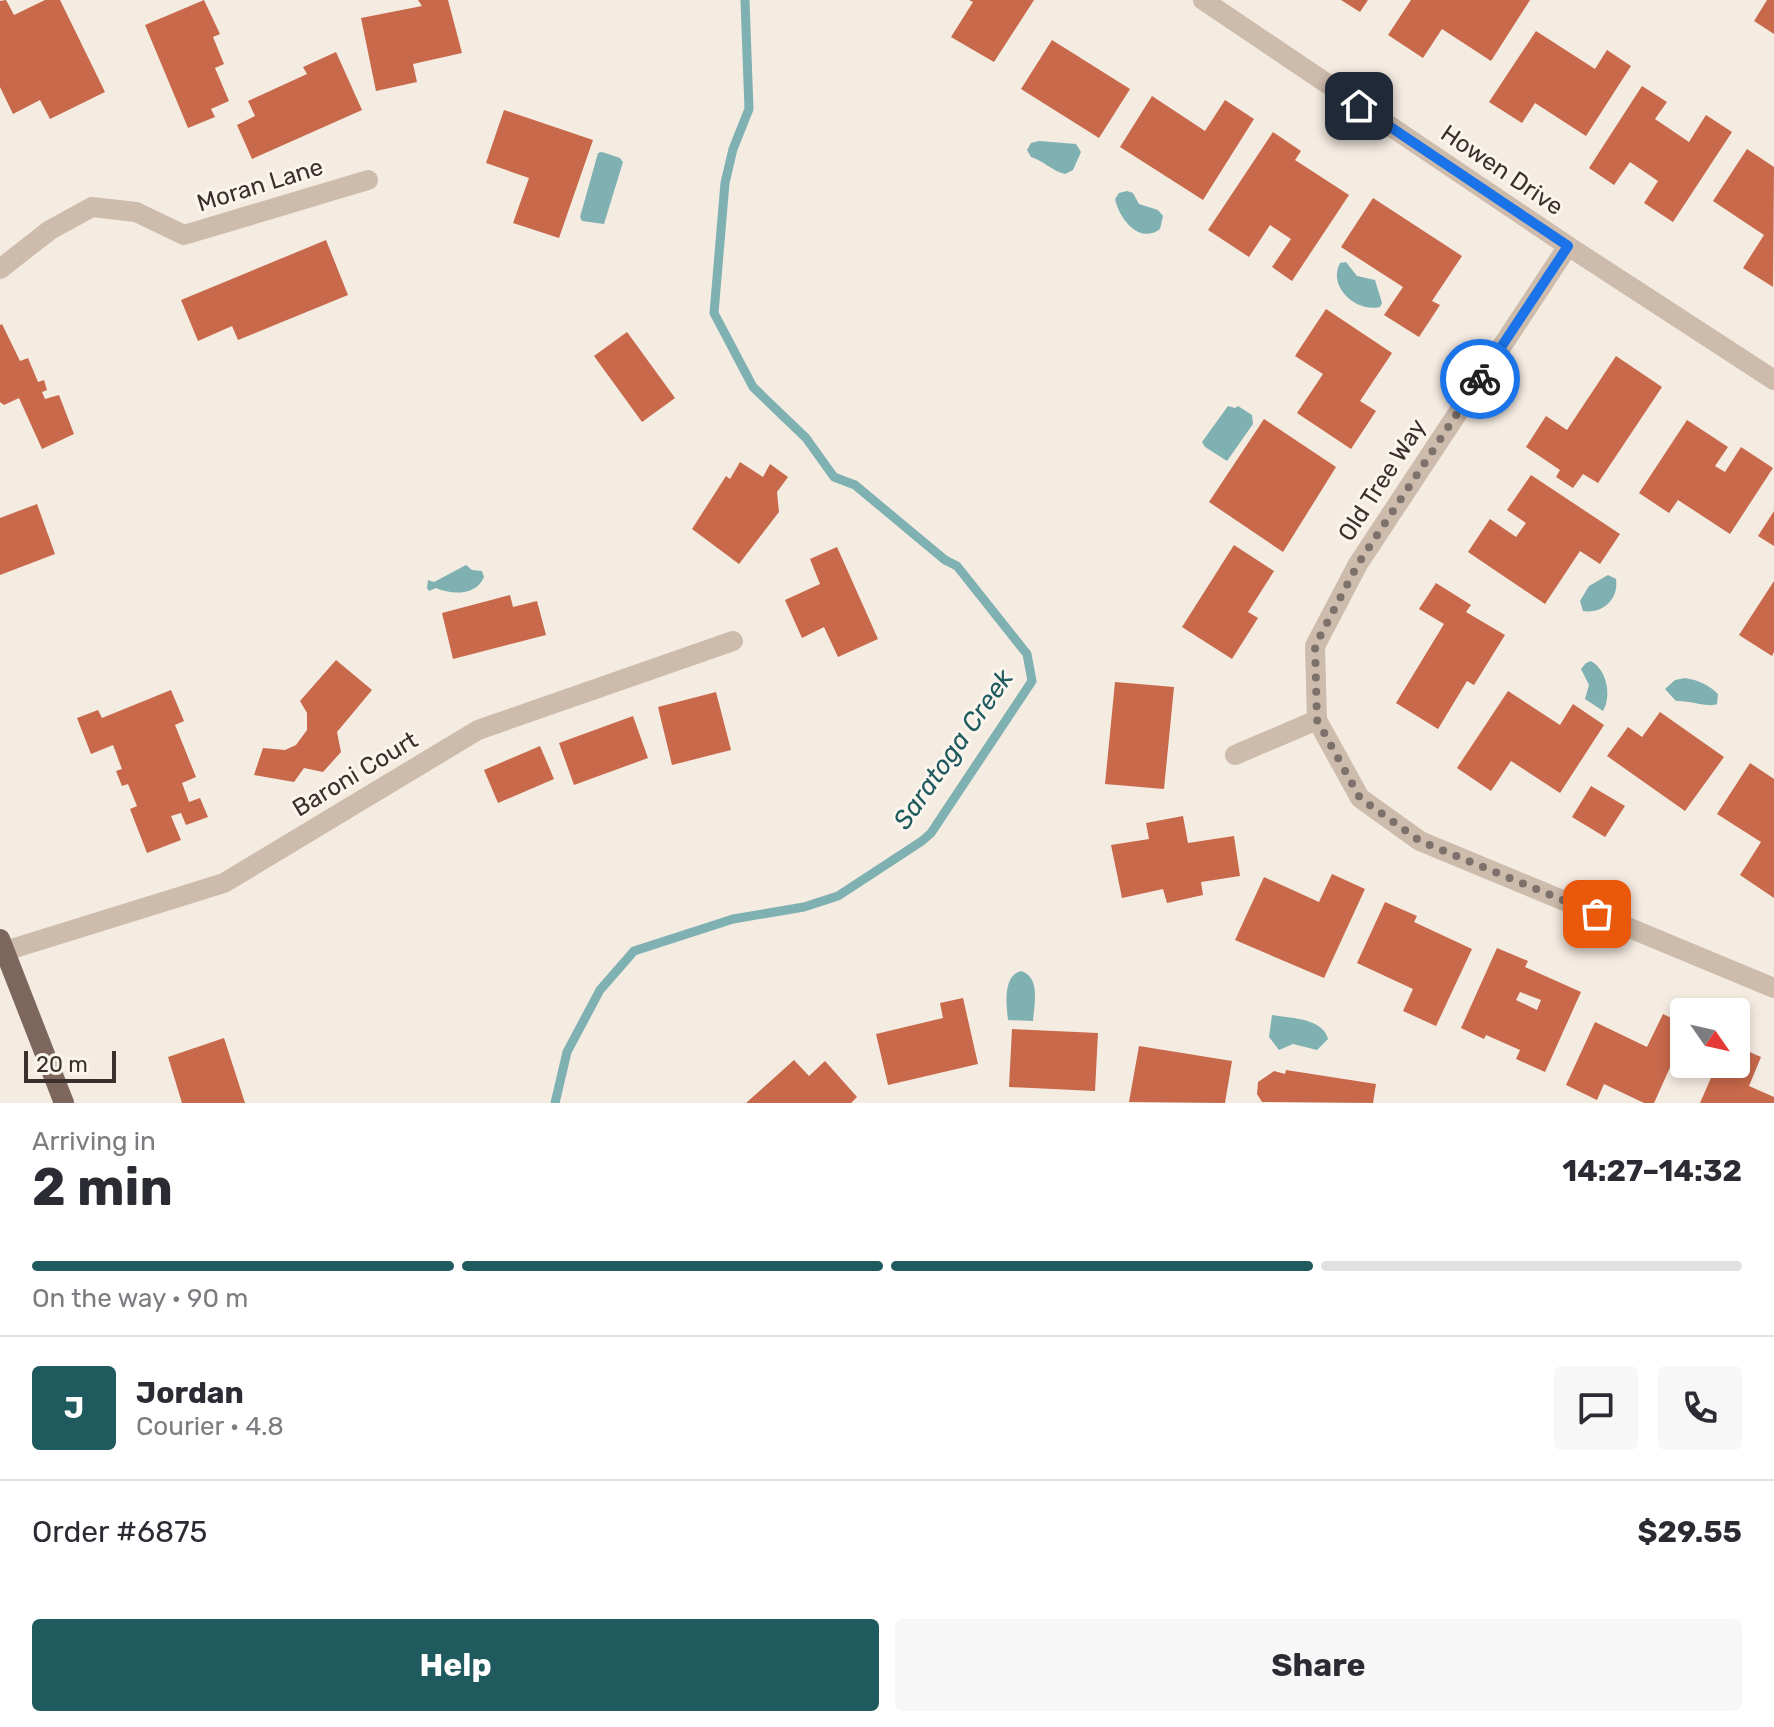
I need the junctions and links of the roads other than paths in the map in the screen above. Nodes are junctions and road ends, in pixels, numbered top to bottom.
1 (1203, 0) edge
2 (368, 180) dead end
3 (1568, 246) junction
4 (0, 269) edge
5 (1774, 380) edge
6 (733, 641) dead end
7 (1317, 720) junction
8 (1235, 755) dead end
9 (2, 945) edge
10 (1774, 988) edge
11 (64, 1103) edge

1 - 3 street, Howen Drive
2 - 4 street, Moran Lane
3 - 5 street, Howen Drive
3 - 7 street, Old Tree Way
6 - 9 street, Baroni Court
7 - 8 street
7 - 10 street, Old Tree Way
9 - 11 main road

